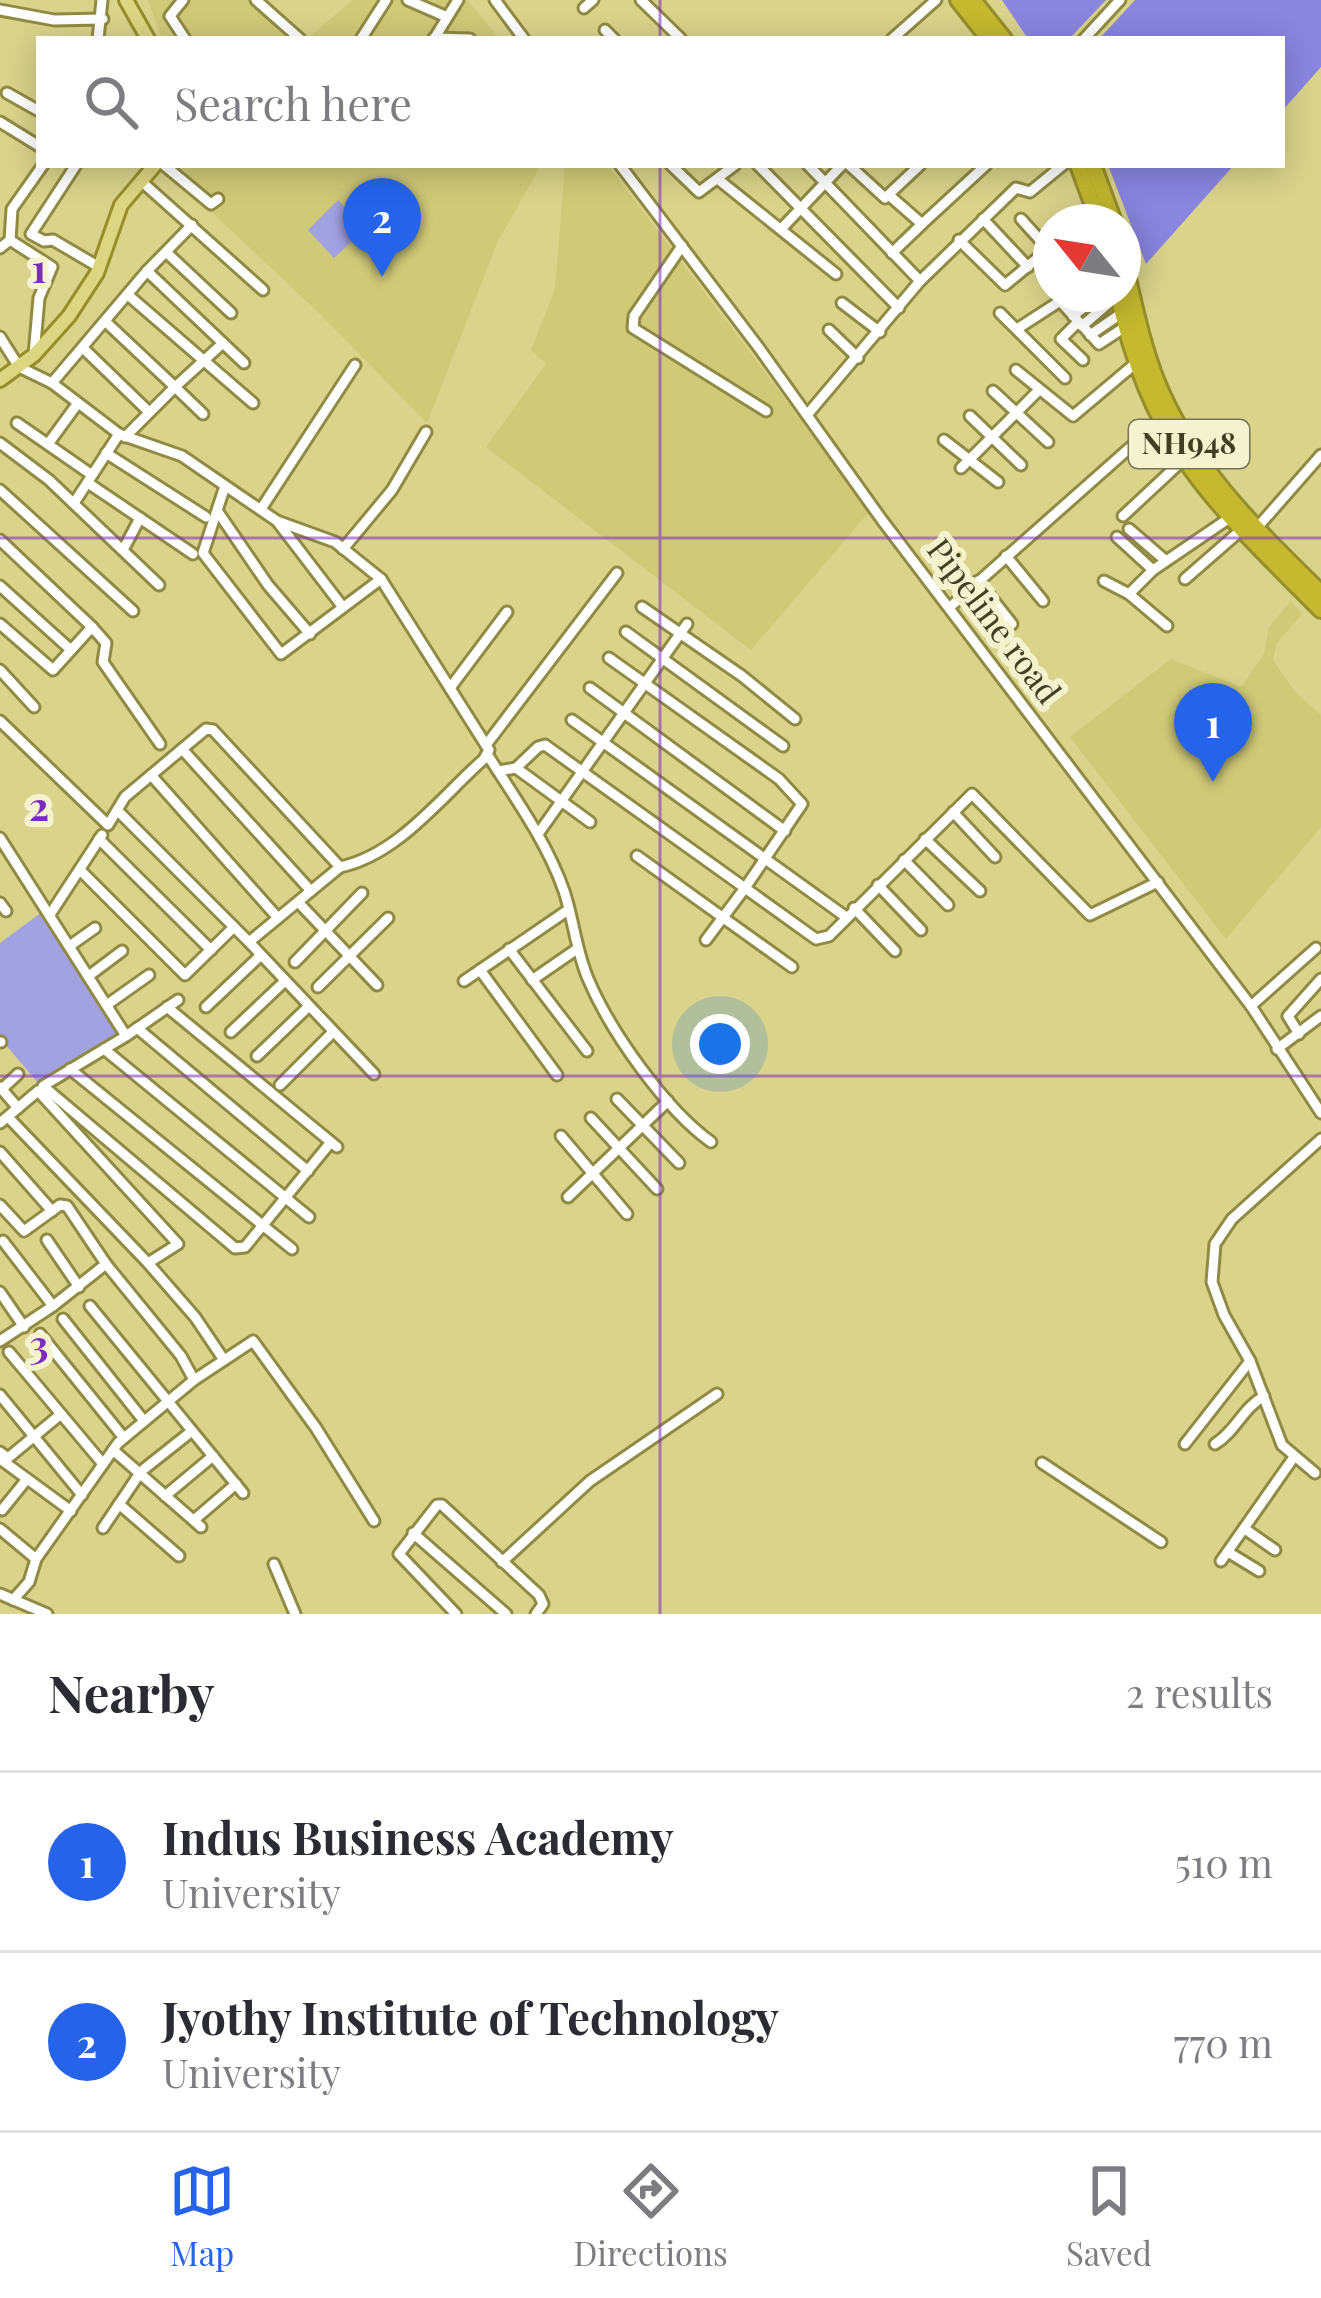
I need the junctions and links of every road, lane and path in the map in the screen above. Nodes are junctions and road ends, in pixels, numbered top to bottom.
1 (102, 0) edge
2 (126, 0) edge
3 (183, 0) edge
4 (256, 0) edge
5 (386, 0) edge
6 (409, 0) edge
7 (458, 0) edge
8 (495, 0) edge
9 (640, 0) edge
10 (936, 0) edge
11 (958, 0) edge
12 (973, 0) edge
13 (1120, 0) edge
14 (0, 10) edge
15 (447, 16) junction
16 (103, 20) junction
17 (290, 30) junction
18 (99, 36) edge
19 (146, 36) edge
20 (183, 36) edge
21 (283, 36) edge
22 (297, 36) edge
23 (363, 36) edge
24 (435, 36) edge
25 (522, 36) edge
26 (678, 36) edge
27 (895, 36) edge
28 (980, 36) edge
29 (1002, 36) edge
30 (1087, 36) edge
31 (7, 93) dead end
32 (36, 110) edge
33 (0, 122) edge
34 (36, 144) edge
35 (41, 168) edge
36 (74, 168) edge
37 (156, 168) edge
38 (164, 168) edge
39 (622, 168) edge
40 (674, 168) edge
41 (732, 168) edge
42 (761, 168) edge
43 (811, 168) edge
44 (842, 168) edge
45 (849, 168) edge
46 (917, 168) edge
47 (983, 168) edge
48 (1059, 168) edge
49 (1079, 168) edge
50 (1094, 168) edge
51 (719, 180) junction
52 (141, 181) junction
53 (825, 182) junction
54 (890, 196) junction
55 (218, 199) dead end
56 (1093, 204) edge
57 (1107, 204) edge
58 (802, 206) junction
59 (983, 219) junction
60 (1021, 219) dead end
61 (6, 222) edge
62 (922, 224) junction
63 (192, 225) junction
64 (782, 228) junction
65 (1033, 231) edge
66 (959, 240) junction
67 (5, 244) edge
68 (682, 246) junction
69 (166, 252) junction
70 (892, 253) junction
71 (1033, 263) edge
72 (99, 267) junction
73 (1028, 267) junction
74 (147, 271) junction
75 (836, 274) dead end
76 (920, 281) junction
77 (263, 290) dead end
78 (128, 295) junction
79 (842, 303) dead end
80 (899, 308) junction
81 (1043, 312) edge
82 (1070, 312) edge
83 (1089, 312) edge
84 (1096, 312) edge
85 (1122, 312) edge
86 (1136, 312) edge
87 (230, 313) dead end
88 (1000, 313) dead end
89 (1124, 320) junction
90 (107, 323) junction
91 (1081, 324) junction
92 (1017, 329) junction
93 (829, 330) dead end
94 (880, 332) junction
95 (0, 337) edge
96 (223, 343) junction
97 (84, 349) junction
98 (34, 355) junction
99 (858, 358) junction
100 (1083, 360) dead end
101 (202, 361) junction
102 (1136, 363) junction
103 (244, 364) dead end
104 (355, 365) dead end
105 (19, 367) junction
106 (1016, 370) dead end
107 (1065, 378) dead end
108 (0, 380) edge
109 (52, 383) junction
110 (176, 387) junction
111 (1039, 390) junction
112 (993, 391) dead end
113 (78, 403) junction
114 (253, 403) dead end
115 (766, 411) dead end
116 (149, 412) junction
117 (1015, 413) junction
118 (203, 414) dead end
119 (807, 415) junction
120 (970, 416) dead end
121 (1160, 421) junction
122 (17, 423) dead end
123 (426, 432) dead end
124 (122, 435) junction
125 (991, 437) junction
126 (944, 440) dead end
127 (1048, 442) dead end
128 (0, 443) edge
129 (48, 444) junction
130 (106, 453) junction
131 (1321, 455) edge
132 (1182, 461) junction
133 (964, 463) junction
134 (1021, 465) dead end
135 (90, 479) junction
136 (998, 482) dead end
137 (225, 486) junction
138 (0, 490) edge
139 (74, 503) junction
140 (261, 509) junction
141 (218, 512) junction
142 (1123, 516) dead end
143 (206, 517) dead end
144 (140, 518) junction
145 (1228, 519) junction
146 (277, 521) junction
147 (1129, 529) dead end
148 (1248, 530) junction
149 (1117, 537) dead end
150 (0, 540) edge
151 (343, 549) junction
152 (123, 550) junction
153 (194, 554) dead end
154 (1006, 556) junction
155 (1166, 561) junction
156 (1153, 570) junction
157 (617, 573) dead end
158 (381, 578) junction
159 (978, 580) junction
160 (1185, 580) dead end
161 (1104, 581) dead end
162 (159, 585) dead end
163 (0, 586) edge
164 (1321, 593) edge
165 (1129, 594) junction
166 (1043, 601) dead end
167 (342, 606) junction
168 (643, 607) dead end
169 (950, 607) junction
170 (1321, 610) edge
171 (133, 611) dead end
172 (507, 612) dead end
173 (0, 624) edge
174 (1012, 624) dead end
175 (1167, 626) dead end
176 (92, 627) junction
177 (684, 628) junction
178 (626, 632) dead end
179 (310, 634) junction
180 (70, 650) junction
181 (609, 658) dead end
182 (661, 660) junction
183 (0, 670) edge
184 (645, 683) junction
185 (449, 688) junction
186 (590, 688) dead end
187 (34, 706) dead end
188 (624, 712) junction
189 (795, 718) dead end
190 (572, 720) dead end
191 (0, 722) edge
192 (602, 743) junction
193 (160, 744) dead end
194 (783, 746) dead end
195 (182, 749) junction
196 (487, 749) junction
197 (516, 768) junction
198 (498, 771) junction
199 (582, 772) junction
200 (151, 775) junction
201 (562, 800) junction
202 (117, 810) junction
203 (953, 812) junction
204 (590, 822) dead end
205 (108, 825) junction
206 (785, 831) junction
207 (538, 834) junction
208 (0, 838) edge
209 (99, 839) junction
210 (925, 839) junction
211 (637, 856) dead end
212 (995, 857) dead end
213 (765, 858) junction
214 (904, 860) junction
215 (340, 867) junction
216 (80, 870) junction
217 (1158, 882) junction
218 (878, 884) junction
219 (746, 887) junction
220 (310, 891) junction
221 (980, 891) dead end
222 (362, 893) dead end
223 (298, 902) junction
224 (948, 904) dead end
225 (568, 910) junction
226 (51, 913) junction
227 (850, 913) junction
228 (278, 918) junction
229 (388, 918) dead end
230 (723, 918) junction
231 (234, 927) junction
232 (95, 928) dead end
233 (326, 930) junction
234 (921, 930) dead end
235 (706, 940) dead end
236 (249, 942) junction
237 (71, 945) junction
238 (1316, 948) dead end
239 (508, 949) junction
240 (577, 949) junction
241 (211, 950) junction
242 (122, 951) dead end
243 (895, 951) dead end
244 (351, 954) junction
245 (261, 955) junction
246 (295, 962) dead end
247 (793, 967) dead end
248 (479, 970) junction
249 (90, 975) junction
250 (149, 975) dead end
251 (1321, 979) edge
252 (532, 980) junction
253 (285, 981) junction
254 (464, 981) dead end
255 (377, 985) dead end
256 (318, 987) dead end
257 (178, 1000) dead end
258 (108, 1004) junction
259 (206, 1006) dead end
260 (1251, 1006) junction
261 (167, 1007) junction
262 (308, 1007) junction
263 (1321, 1016) edge
264 (137, 1028) junction
265 (230, 1032) dead end
266 (332, 1033) junction
267 (1299, 1034) junction
268 (126, 1036) junction
269 (104, 1049) junction
270 (1277, 1049) junction
271 (586, 1051) dead end
272 (257, 1056) dead end
273 (70, 1069) junction
274 (18, 1073) dead end
275 (374, 1074) dead end
276 (557, 1075) dead end
277 (280, 1085) dead end
278 (1, 1088) edge
279 (616, 1099) dead end
280 (668, 1101) junction
281 (18, 1108) junction
282 (1321, 1113) edge
283 (591, 1118) dead end
284 (4, 1120) edge
285 (643, 1126) junction
286 (561, 1136) dead end
287 (1321, 1139) edge
288 (711, 1142) dead end
289 (619, 1147) junction
290 (0, 1152) edge
291 (679, 1163) dead end
292 (308, 1171) junction
293 (592, 1171) junction
294 (657, 1189) dead end
295 (568, 1197) dead end
296 (285, 1198) junction
297 (0, 1205) edge
298 (52, 1211) junction
299 (628, 1214) dead end
300 (309, 1217) dead end
301 (262, 1226) junction
302 (47, 1240) dead end
303 (3, 1241) edge
304 (292, 1250) dead end
305 (148, 1263) junction
306 (106, 1264) junction
307 (80, 1287) junction
308 (0, 1292) edge
309 (53, 1306) junction
310 (89, 1306) dead end
311 (63, 1318) dead end
312 (24, 1327) junction
313 (40, 1334) dead end
314 (3, 1344) edge
315 (224, 1360) junction
316 (1250, 1360) junction
317 (194, 1380) junction
318 (717, 1394) dead end
319 (0, 1395) edge
320 (1264, 1396) junction
321 (168, 1401) junction
322 (1213, 1409) junction
323 (61, 1414) junction
324 (1241, 1418) junction
325 (145, 1421) junction
326 (192, 1431) junction
327 (34, 1436) junction
328 (124, 1438) junction
329 (1185, 1444) dead end
330 (1215, 1444) dead end
331 (113, 1450) junction
332 (0, 1455) edge
333 (213, 1456) junction
334 (1294, 1457) junction
335 (1042, 1463) dead end
336 (103, 1464) junction
337 (142, 1471) junction
338 (1315, 1473) dead end
339 (27, 1479) junction
340 (82, 1495) junction
341 (166, 1496) junction
342 (119, 1504) junction
343 (2, 1510) edge
344 (71, 1511) junction
345 (374, 1521) dead end
346 (103, 1528) dead end
347 (0, 1529) edge
348 (1244, 1529) junction
349 (413, 1533) junction
350 (1161, 1542) dead end
351 (1274, 1550) dead end
352 (179, 1556) dead end
353 (37, 1559) junction
354 (502, 1562) junction
355 (274, 1564) dead end
356 (1259, 1571) dead end
357 (0, 1594) edge
358 (13, 1600) junction
359 (47, 1614) edge
360 (295, 1614) edge
361 (456, 1614) edge
362 (506, 1614) edge
363 (536, 1614) edge

1 - 16 street
2 - 19 main road
3 - 20 street
4 - 17 street
5 - 23 street
6 - 15 street
7 - 15 street
8 - 25 street
9 - 26 street
10 - 27 street
11 - 28 highway
12 - 29 highway
13 - 30 street
14 - 16 street
15 - 24 street
16 - 18 street
17 - 21 street
17 - 22 street
31 - 32 street
33 - 34 street
35 - 61 street
36 - 72 street
37 - 52 main road
38 - 55 street
39 - 68 street, Pipeline road
40 - 51 street
41 - 51 street
42 - 58 street
43 - 53 street
44 - 53 street
45 - 54 street
46 - 54 street
47 - 62 street
48 - 59 street
49 - 56 highway
50 - 57 highway
51 - 64 street
52 - 63 street
52 - 72 main road
53 - 58 street
53 - 70 street
54 - 62 street
58 - 64 street
58 - 80 street
59 - 66 street
59 - 73 street
60 - 65 street
61 - 67 street
62 - 70 street
63 - 69 street
63 - 77 street
64 - 75 street
66 - 73 street
66 - 76 street
67 - 98 street
68 - 115 street
68 - 119 street, Pipeline road
69 - 74 street
69 - 87 street
70 - 76 street
71 - 73 street
72 - 98 main road
74 - 78 street
74 - 96 street
76 - 80 street
78 - 90 street
78 - 101 street
79 - 94 street
80 - 94 street
81 - 92 street
82 - 91 street
83 - 91 street
84 - 91 street
85 - 89 highway, NH948
86 - 148 highway, NH948
88 - 92 street
89 - 91 street
89 - 102 highway, NH948
90 - 97 street
90 - 110 street
91 - 100 street
92 - 107 street
93 - 99 street
94 - 99 street
95 - 105 street
96 - 101 street
96 - 103 street
97 - 109 street
97 - 116 street
98 - 105 main road
99 - 119 street
101 - 110 street
101 - 114 street
102 - 111 street
102 - 121 highway, NH948
104 - 140 street
105 - 108 main road
105 - 109 street
106 - 111 street
109 - 113 street
110 - 116 street
110 - 118 street
111 - 117 street
112 - 117 street
113 - 124 street
113 - 129 street
116 - 124 street
117 - 125 street
117 - 127 street
119 - 169 street, Pipeline road
120 - 125 street
121 - 132 highway, NH948
121 - 154 street
122 - 129 street
123 - 151 street
124 - 130 street
124 - 137 street
125 - 133 street
125 - 134 street
126 - 133 street
128 - 139 street
129 - 135 street
130 - 135 street
130 - 143 street
131 - 148 street
132 - 142 street
132 - 145 highway, NH948
133 - 136 street
135 - 139 street
135 - 144 street
137 - 140 street
137 - 141 street
138 - 171 street
139 - 152 street
140 - 146 street
141 - 179 street
141 - 179 street
144 - 152 street
144 - 153 street
145 - 148 highway, NH948
145 - 155 street
146 - 151 street
146 - 167 street
147 - 155 street
148 - 160 street
148 - 164 highway, NH948
148 - 170 highway, NH948
149 - 156 street
150 - 176 street
151 - 158 street
152 - 162 street
154 - 159 street
154 - 166 street
155 - 156 street
156 - 165 street
157 - 196 street
158 - 167 street
158 - 185 street
159 - 169 street
159 - 174 street
161 - 165 street
163 - 180 street
165 - 175 street
167 - 179 street
168 - 177 street
169 - 217 street, Pipeline road
172 - 185 street
173 - 180 street
176 - 180 street
176 - 193 street
177 - 182 street
177 - 189 street
178 - 182 street
181 - 184 street
182 - 184 street
182 - 194 street
183 - 187 street
184 - 188 street
184 - 206 street
185 - 196 street
186 - 188 street
188 - 192 street
188 - 206 street
190 - 192 street
191 - 205 street
192 - 199 street
192 - 213 street
195 - 200 street
195 - 215 street
195 - 220 street
196 - 198 street
196 - 215 street
197 - 198 street
197 - 199 street
197 - 201 street
198 - 207 street
199 - 201 street
199 - 219 street
200 - 202 street
200 - 228 street
201 - 204 street
201 - 207 street
202 - 205 street
202 - 231 street
203 - 210 street
203 - 212 street
203 - 217 street
205 - 209 street
206 - 213 street
207 - 225 street
208 - 226 street
209 - 216 street
209 - 241 street
210 - 214 street
210 - 221 street
211 - 230 street
213 - 219 street
213 - 227 street
214 - 218 street
214 - 224 street
215 - 220 street
216 - 226 street
216 - 241 street
217 - 260 street, Pipeline road
218 - 227 street
218 - 234 street
219 - 227 street
219 - 230 street
220 - 223 street
222 - 233 street
223 - 228 street
223 - 233 street
225 - 239 street
225 - 240 street
226 - 237 street
227 - 243 street
228 - 236 street
229 - 244 street
230 - 235 street
230 - 247 street
231 - 236 street
231 - 241 street
232 - 237 street
233 - 244 street
233 - 246 street
236 - 245 street
237 - 249 street
238 - 260 street
239 - 248 street
239 - 252 street
240 - 252 street
240 - 280 street
242 - 249 street
244 - 255 street
244 - 256 street
245 - 253 street
245 - 259 street
248 - 254 street
248 - 276 street
249 - 258 street
250 - 258 street
251 - 267 street
252 - 271 street
253 - 262 street
253 - 265 street
257 - 261 street
258 - 268 street
260 - 270 street, Pipeline road
261 - 264 street
261 - 292 street
262 - 266 street
262 - 272 street
263 - 267 street
264 - 268 street
264 - 292 street
266 - 275 street
266 - 277 street
267 - 270 street
268 - 269 street
269 - 273 street
269 - 296 street
270 - 282 street, Pipeline road
273 - 301 street
273 - 301 street
274 - 278 street
278 - 281 street
279 - 285 street
280 - 285 street
280 - 288 street
281 - 284 street
281 - 305 street
283 - 289 street
284 - 305 street
285 - 289 street
285 - 291 street
286 - 293 street
287 - 316 street
289 - 293 street
289 - 294 street
290 - 298 street
292 - 296 street
293 - 295 street
293 - 299 street
296 - 300 street
296 - 301 street
297 - 298 street
298 - 306 street
301 - 304 street
302 - 307 street
303 - 309 street
305 - 315 street
306 - 307 street
306 - 317 street
307 - 309 street
308 - 312 street
309 - 312 street
310 - 321 street
311 - 325 street
312 - 314 street
313 - 328 street
314 - 323 street
315 - 317 street
315 - 345 street
316 - 320 street
316 - 322 street
317 - 321 street
318 - 354 street
319 - 327 street
320 - 324 street
320 - 334 street
321 - 325 street
321 - 326 street
322 - 324 street
322 - 329 street
323 - 327 street
323 - 336 street
324 - 330 street
325 - 328 street
326 - 333 street
326 - 337 street
327 - 332 street
327 - 340 street
328 - 331 street
331 - 336 street
331 - 337 street
332 - 339 street
333 - 341 street
333 - 341 street
334 - 338 street
334 - 348 street
335 - 350 street
336 - 340 street
337 - 341 street
337 - 342 street
339 - 343 street
339 - 344 street
340 - 344 street
342 - 346 street
342 - 352 street
344 - 353 street
347 - 353 street
348 - 351 street
348 - 356 street
349 - 354 street
349 - 361 street
349 - 362 street
353 - 358 street
354 - 363 street
355 - 360 street
357 - 358 street
358 - 359 street

